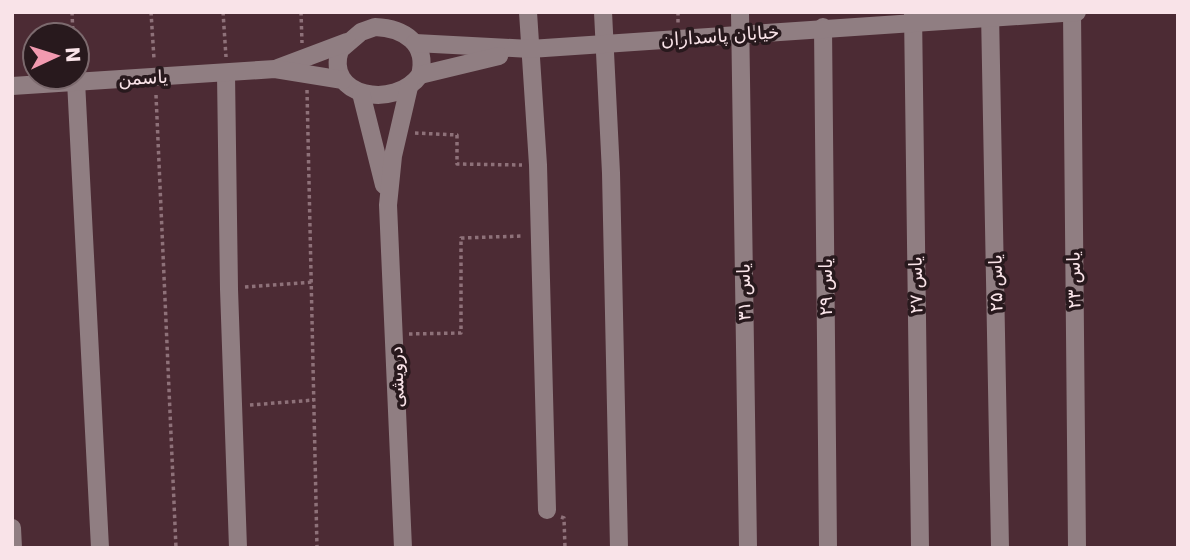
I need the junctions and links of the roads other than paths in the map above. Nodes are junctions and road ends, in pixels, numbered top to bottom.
1 (528, 12) edge
2 (603, 12) edge
3 (740, 12) edge
4 (1074, 12) edge
5 (990, 15) edge
6 (913, 17) edge
7 (375, 20) edge
8 (823, 27) junction
9 (741, 36) junction
10 (349, 41) junction
11 (415, 43) junction
12 (605, 44) junction
13 (530, 49) junction
14 (304, 67) junction
15 (226, 74) junction
16 (91, 80) edge
17 (344, 80) junction
18 (415, 81) junction
19 (77, 91) edge
20 (361, 93) junction
21 (388, 205) junction
22 (547, 510) road end
23 (12, 528) edge
24 (13, 548) edge
25 (100, 548) edge
26 (238, 548) edge
27 (403, 548) edge
28 (619, 548) edge
29 (748, 548) edge
30 (828, 548) edge
31 (920, 548) edge
32 (1000, 548) edge
33 (1077, 548) edge

1 - 13 street
2 - 12 street
3 - 9 street, یاس ۳۱
4 - 5 street, خیابان پاسداران
4 - 33 street, یاس ۲۳
5 - 6 street, خیابان پاسداران
5 - 32 street, یاس ۲۵
6 - 8 street, خیابان پاسداران
6 - 31 street, یاس ۲۷
7 - 10 street
7 - 11 street
8 - 9 street, خیابان پاسداران
8 - 30 street, یاس ۲۹
9 - 12 street, خیابان پاسداران
9 - 29 street, یاس ۳۱
10 - 14 street, یاسمن
10 - 17 street
11 - 13 street, خیابان پاسداران
11 - 18 street
12 - 13 street, خیابان پاسداران
12 - 28 street
13 - 18 street, خیابان پاسداران
13 - 22 street
14 - 15 street, یاسمن
14 - 17 street, یاسمن
15 - 16 street, یاسمن
15 - 26 street
17 - 20 street
18 - 20 street
18 - 21 street
19 - 25 street
20 - 21 street
21 - 27 street, درویشی
23 - 24 street

